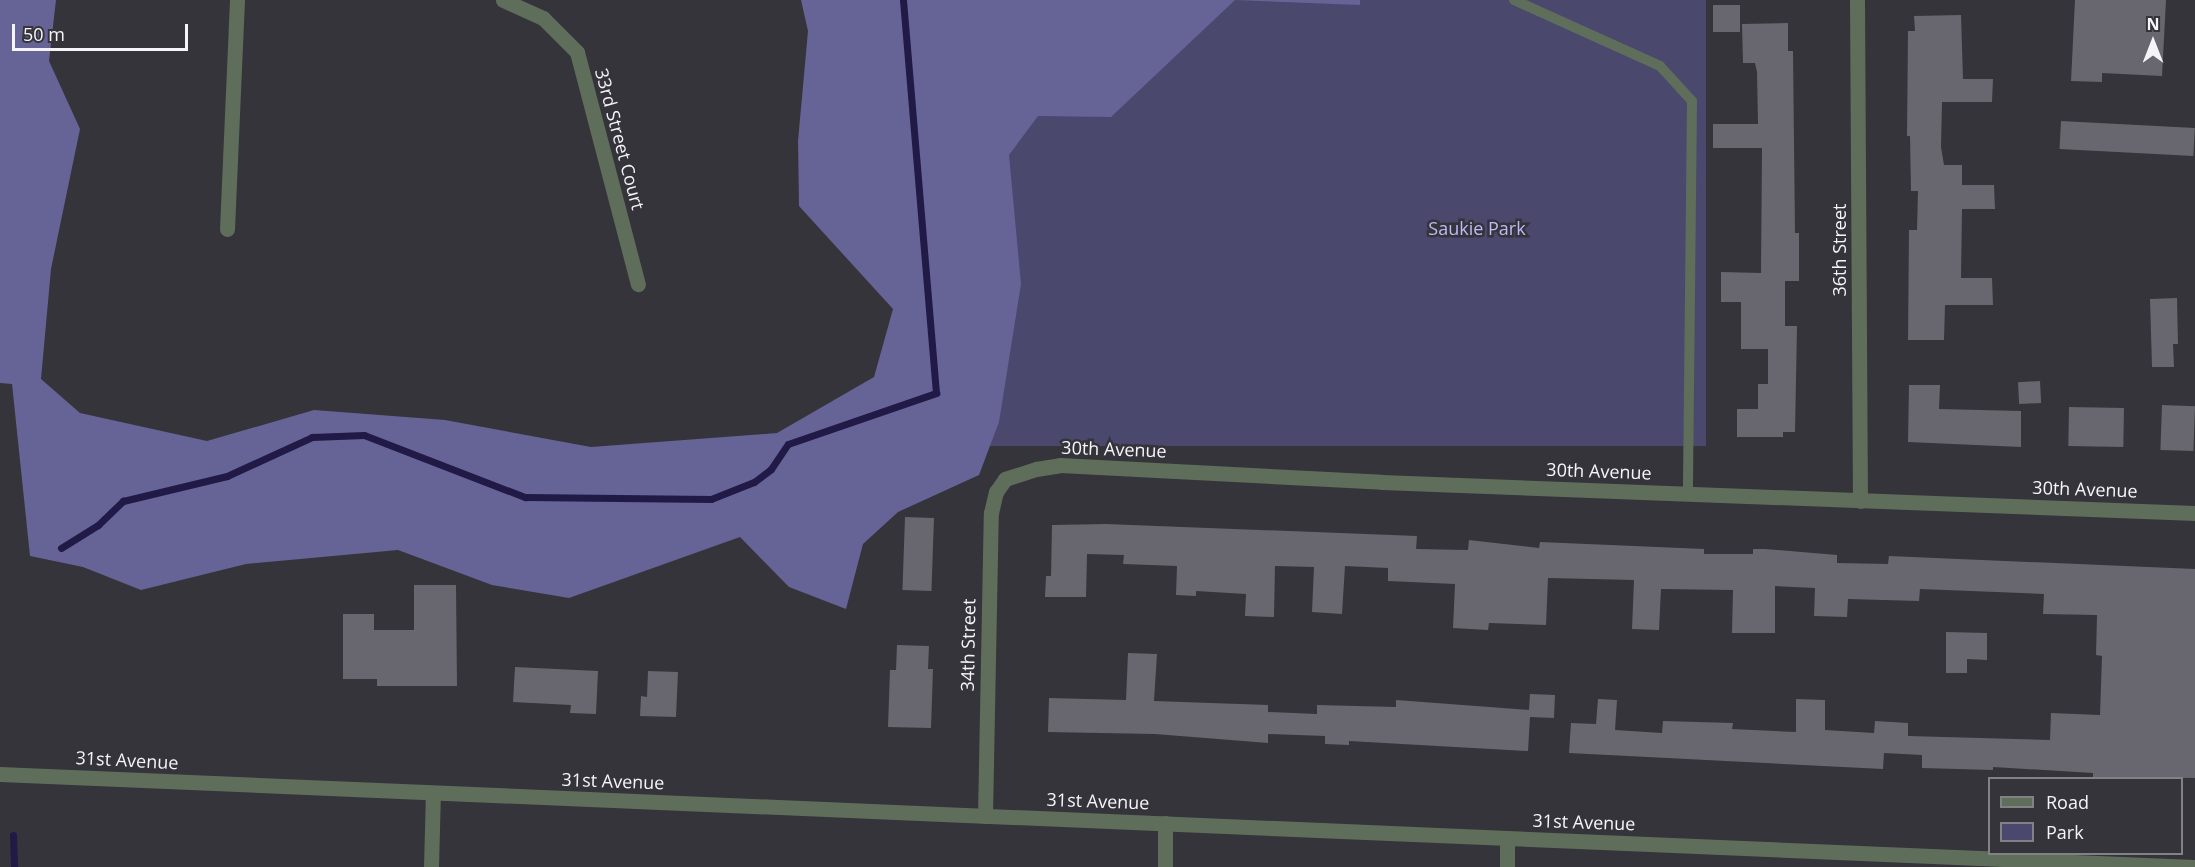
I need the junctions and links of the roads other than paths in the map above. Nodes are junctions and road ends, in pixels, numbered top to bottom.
1 (237, 0) edge
2 (503, 0) edge
3 (1514, 0) edge
4 (1857, 0) edge
5 (227, 229) dead end
6 (638, 284) dead end
7 (1005, 480) joint
8 (1688, 494) junction
9 (1860, 501) junction
10 (2195, 513) edge
11 (0, 774) edge
12 (433, 793) junction
13 (985, 816) junction
14 (1165, 823) junction
15 (1507, 838) junction
16 (2021, 863) edge
17 (431, 867) edge
18 (1165, 867) edge
19 (1507, 867) edge
20 (2195, 867) edge

1 - 5 street
2 - 6 street, 33rd Street Court
3 - 8 lane
4 - 9 street, 36th Street
7 - 8 street, 30th Avenue
7 - 13 street, 34th Street
8 - 9 street, 30th Avenue
9 - 10 street, 30th Avenue
11 - 12 street, 31st Avenue
12 - 13 street, 31st Avenue
12 - 17 street
13 - 14 street, 31st Avenue
14 - 15 street, 31st Avenue
14 - 18 street
15 - 16 street, 31st Avenue
15 - 19 street
16 - 20 street, 31st Avenue

